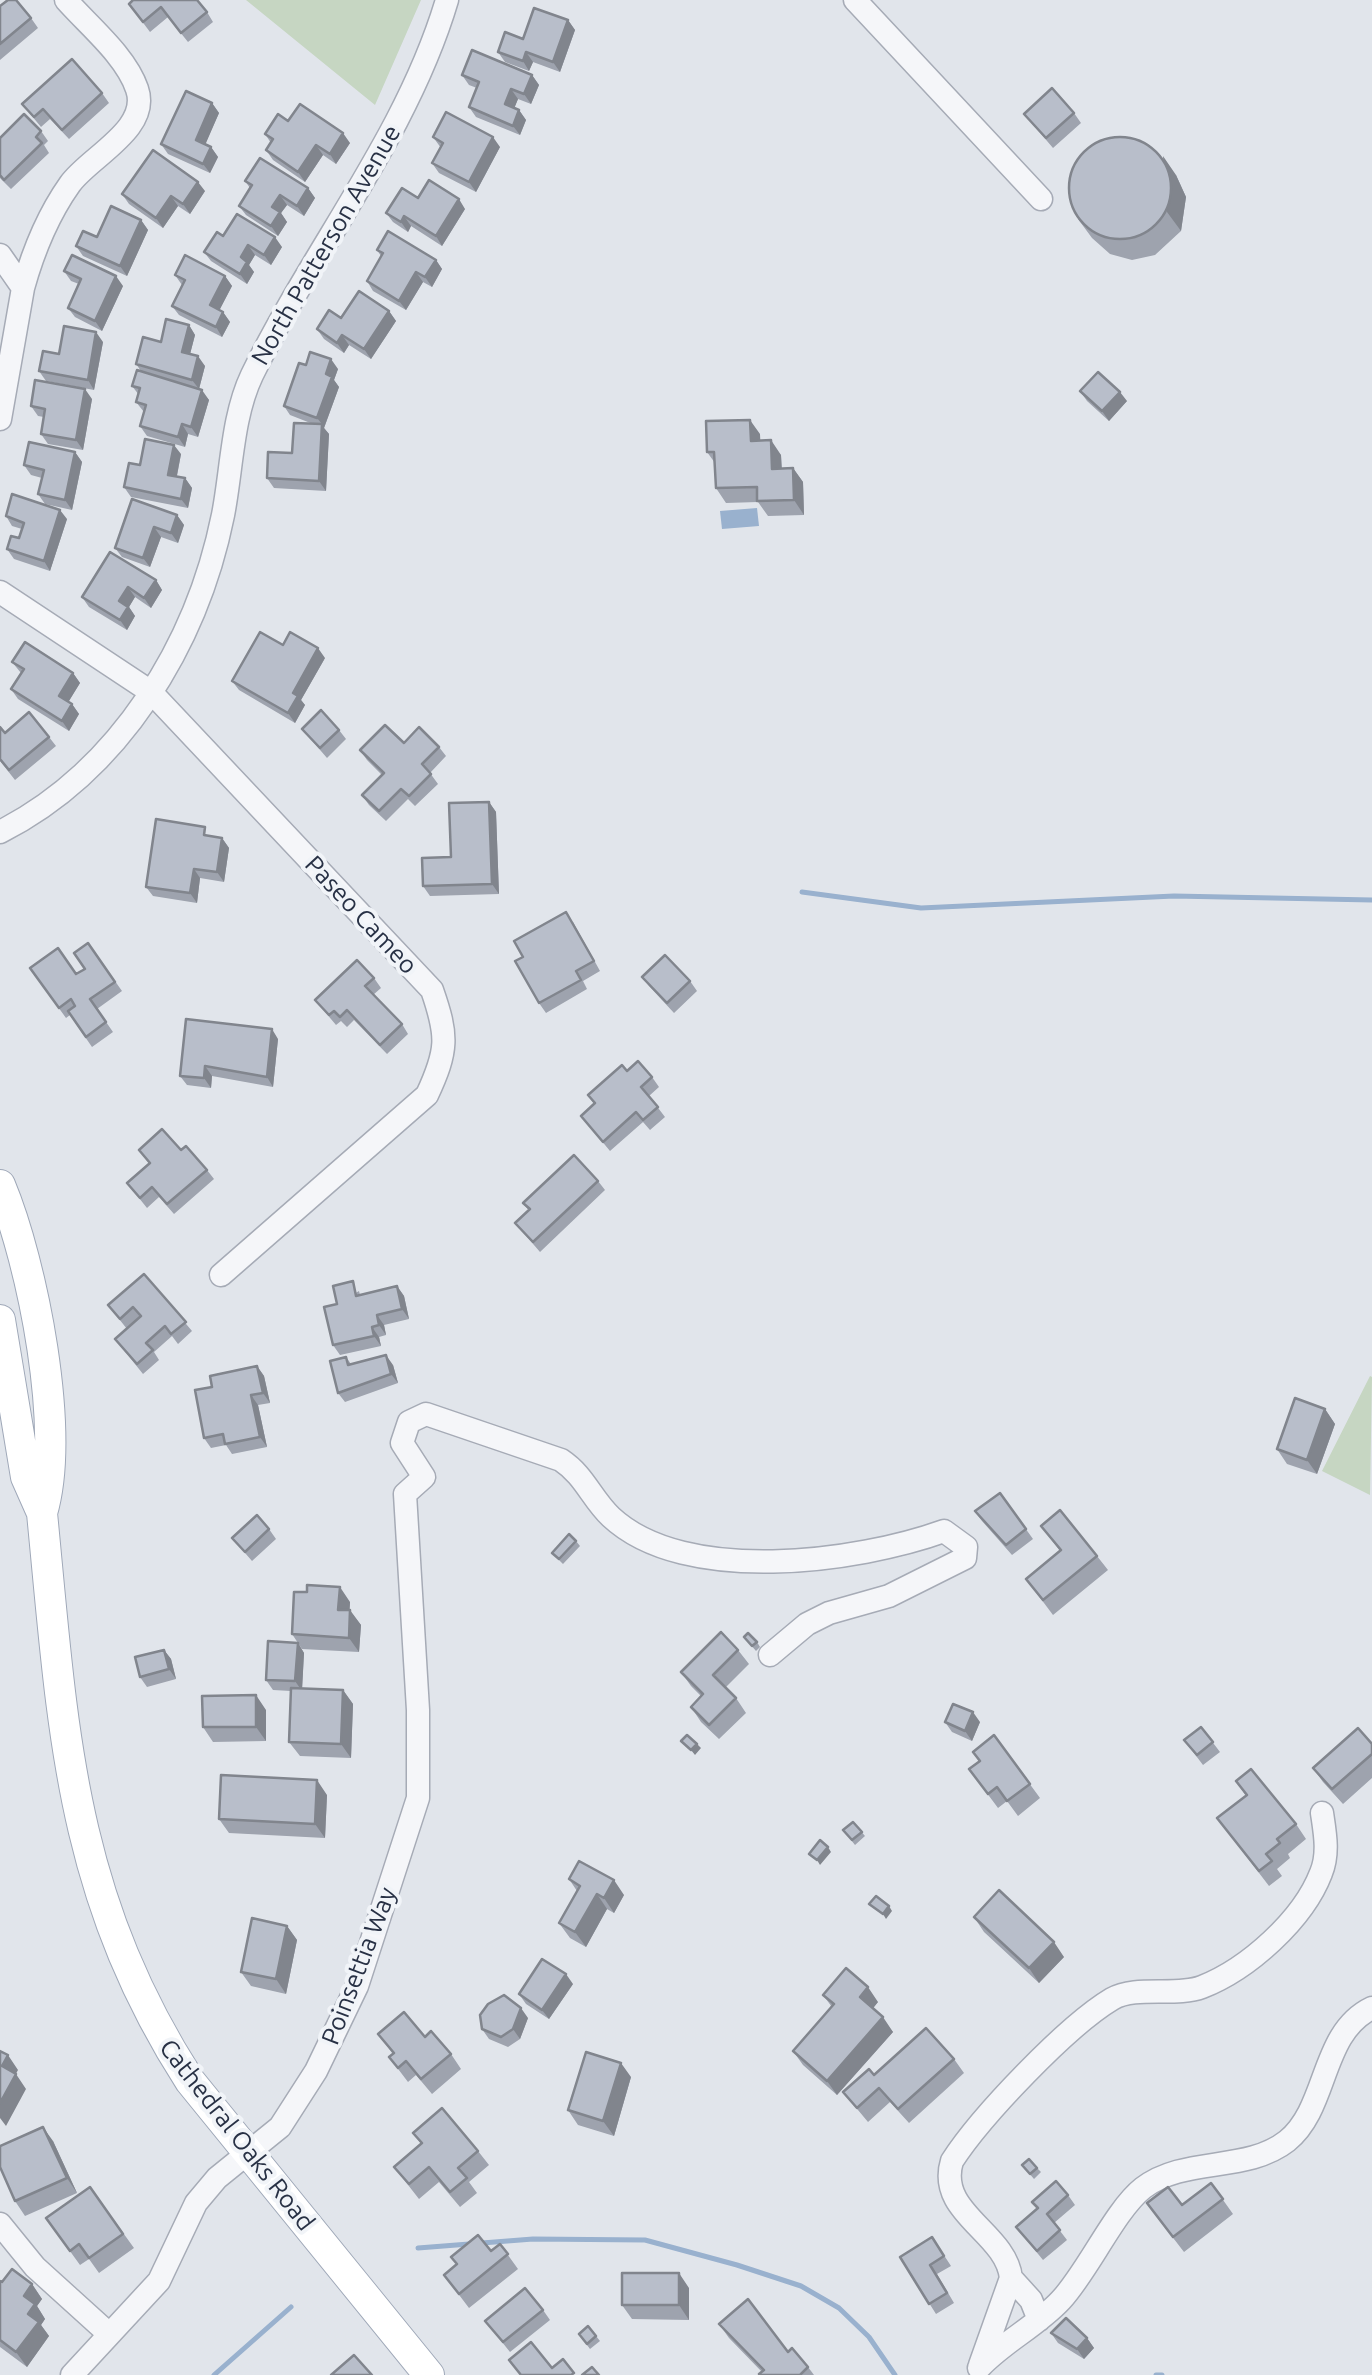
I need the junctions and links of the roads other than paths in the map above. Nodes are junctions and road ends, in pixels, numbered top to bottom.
1 (66, 0) edge
2 (447, 0) edge
3 (855, 0) edge
4 (1041, 199) dead end
5 (0, 255) edge
6 (23, 288) junction
7 (0, 420) edge
8 (0, 592) edge
9 (151, 692) junction
10 (0, 832) edge
11 (0, 1185) edge
12 (221, 1275) dead end
13 (0, 1320) edge
14 (42, 1513) junction
15 (770, 1656) dead end
16 (1322, 1813) dead end
17 (1372, 2008) edge
18 (248, 2156) junction
19 (0, 2224) edge
20 (1012, 2278) junction
21 (1039, 2320) junction
22 (110, 2334) junction
23 (977, 2370) edge
24 (72, 2375) edge
25 (429, 2375) edge

1 - 6 street
2 - 9 street, North Patterson Avenue
3 - 4 street
5 - 6 street
6 - 7 street
8 - 9 street, Paseo Cameo
9 - 10 street, North Patterson Avenue
9 - 12 street, Paseo Cameo
11 - 14 main road, Cathedral Oaks Road
13 - 14 main road, Cathedral Oaks Road
14 - 18 main road, Cathedral Oaks Road
15 - 18 street, Poinsettia Way
16 - 20 street
17 - 21 street
18 - 22 street, Poinsettia Way
18 - 25 main road, Cathedral Oaks Road
19 - 22 street
20 - 21 street
20 - 23 street
21 - 23 street
22 - 24 street, Poinsettia Way

